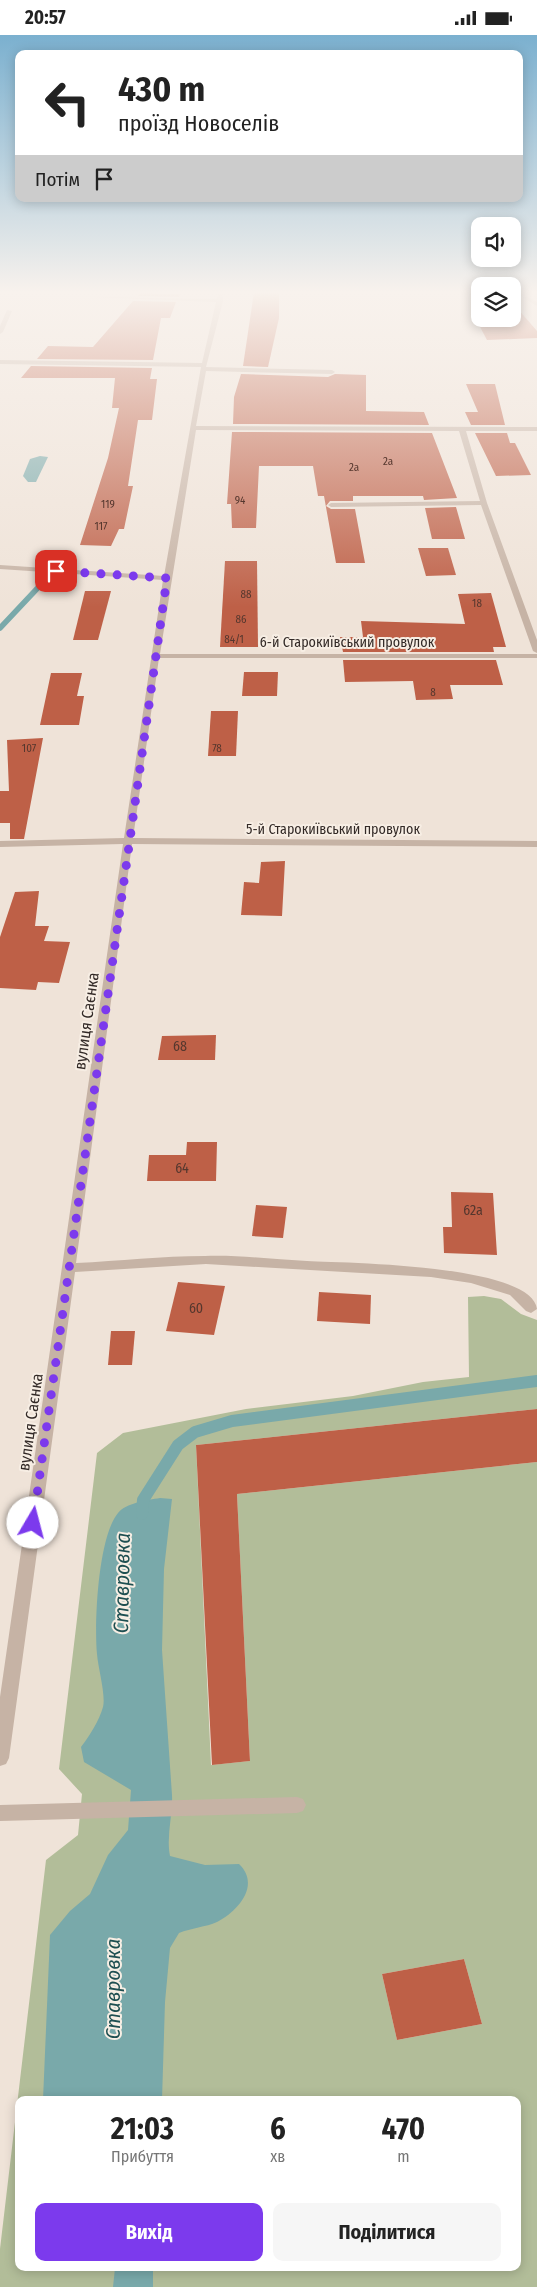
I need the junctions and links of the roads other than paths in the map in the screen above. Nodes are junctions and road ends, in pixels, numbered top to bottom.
1 (198, 397) edge
2 (193, 429) junction
3 (462, 429) junction
4 (537, 429) edge
5 (484, 503) junction
6 (331, 505) dead end
7 (0, 567) edge
8 (167, 578) junction
9 (537, 651) edge
10 (157, 656) junction
11 (537, 656) edge
12 (128, 841) junction
13 (0, 844) edge
14 (537, 844) edge
15 (68, 1267) junction
16 (531, 1309) dead end
17 (0, 1758) edge
18 (297, 1805) dead end
19 (0, 1813) edge

1 - 2 street, вулиця Саєнка
2 - 3 street
2 - 8 street, вулиця Саєнка
3 - 4 street
3 - 5 street
5 - 6 street
5 - 9 street
7 - 8 street
8 - 10 street, вулиця Саєнка
10 - 11 street, 6-й Старокиївський провулок
10 - 12 street, вулиця Саєнка
12 - 13 street, 5-й Старокиївський провулок
12 - 14 street, 5-й Старокиївський провулок
12 - 15 street, вулиця Саєнка
15 - 16 street
15 - 17 street, вулиця Саєнка
18 - 19 street

